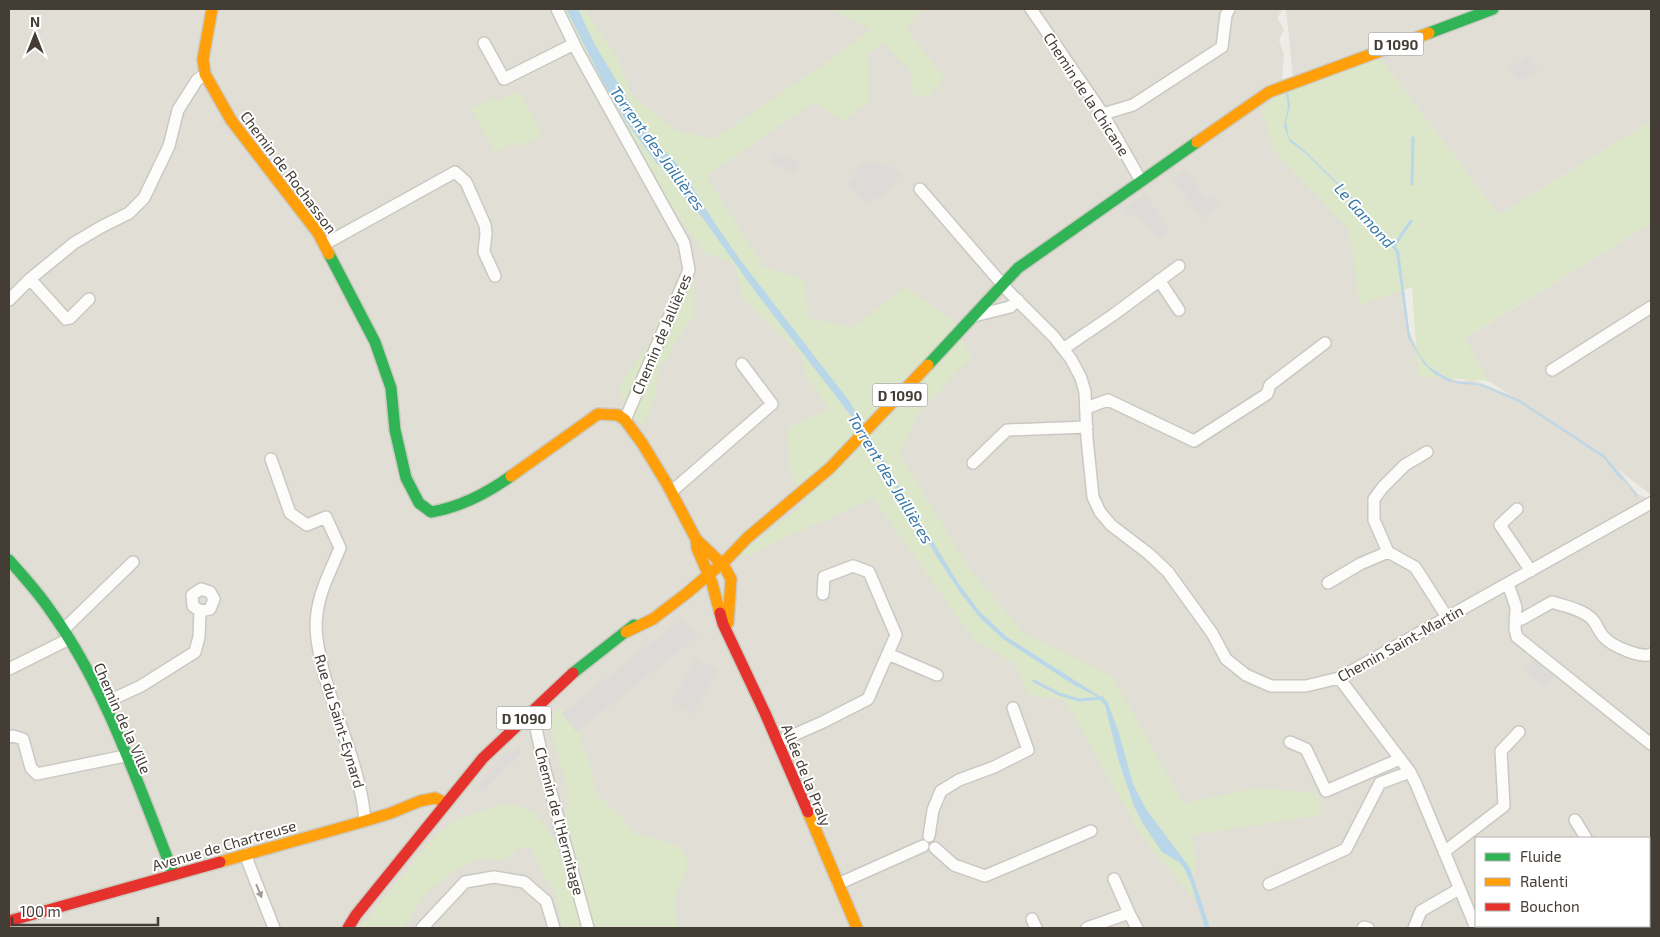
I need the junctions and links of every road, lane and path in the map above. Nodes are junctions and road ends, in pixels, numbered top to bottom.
1 (212, 9) edge
2 (557, 9) edge
3 (1031, 9) edge
4 (1229, 9) edge
5 (1493, 9) edge
6 (484, 43) dead end
7 (574, 44) junction
8 (205, 74) junction
9 (1103, 114) junction
10 (1141, 181) junction
11 (920, 189) dead end
12 (325, 244) junction
13 (1179, 266) dead end
14 (494, 276) dead end
15 (30, 279) junction
16 (1160, 280) junction
17 (1004, 284) junction
18 (89, 298) dead end
19 (9, 300) edge
20 (1018, 300) junction
21 (1651, 307) edge
22 (1179, 310) dead end
23 (972, 316) junction
24 (1325, 342) dead end
25 (1063, 349) junction
26 (742, 364) dead end
27 (1552, 370) dead end
28 (1086, 408) junction
29 (625, 420) junction
30 (1087, 427) junction
31 (1427, 452) dead end
32 (270, 458) dead end
33 (973, 463) dead end
34 (671, 492) junction
35 (1651, 503) edge
36 (1517, 509) dead end
37 (696, 539) junction
38 (1388, 552) junction
39 (9, 560) edge
40 (719, 561) junction
41 (133, 562) dead end
42 (707, 571) junction
43 (1531, 571) junction
44 (1328, 583) dead end
45 (1508, 584) junction
46 (823, 594) dead end
47 (730, 595) junction
48 (716, 598) junction
49 (200, 611) dead end
50 (1447, 616) junction
51 (1515, 620) junction
52 (729, 633) junction
53 (66, 635) junction
54 (888, 654) junction
55 (1651, 654) edge
56 (9, 669) edge
57 (937, 676) dead end
58 (1339, 678) junction
59 (104, 703) junction
60 (1013, 708) dead end
61 (526, 716) junction
62 (1519, 732) dead end
63 (9, 737) edge
64 (778, 742) junction
65 (1290, 742) dead end
66 (1651, 744) edge
67 (125, 756) junction
68 (1400, 759) junction
69 (1410, 772) junction
70 (446, 803) junction
71 (1575, 820) dead end
72 (365, 821) junction
73 (1091, 831) dead end
74 (1585, 837) edge
75 (929, 843) junction
76 (1444, 852) junction
77 (247, 854) junction
78 (174, 875) junction
79 (1114, 879) dead end
80 (838, 884) junction
81 (1269, 884) dead end
82 (1459, 889) junction
83 (1128, 913) junction
84 (356, 915) junction
85 (9, 921) edge
86 (1475, 924) edge
87 (274, 928) edge
88 (339, 928) edge
89 (348, 928) edge
90 (422, 928) edge
91 (554, 928) edge
92 (588, 928) edge
93 (857, 928) edge
94 (1087, 928) edge
95 (1137, 928) edge
96 (1363, 928) edge
97 (1368, 928) edge
98 (1414, 928) edge

1 - 8 street, Chemin de Rochasson
2 - 7 street, Chemin de Jallières
3 - 9 street, Chemin de la Chicane
4 - 9 street
5 - 10 street, D 1090
6 - 7 street
7 - 29 street, Chemin de Jallières
8 - 12 street, Chemin de Rochasson
8 - 15 street
9 - 10 street, Chemin de la Chicane
10 - 17 street, D 1090
11 - 17 street, Chemin Saint-Martin
12 - 14 street
12 - 29 street, Chemin de Rochasson
13 - 16 street
15 - 18 street
15 - 19 street
16 - 22 street
16 - 25 street
17 - 20 street, Chemin Saint-Martin
17 - 23 street, D 1090
20 - 23 street
20 - 25 street, Chemin Saint-Martin
21 - 27 street
23 - 40 street, D 1090
24 - 28 street
25 - 28 street, Chemin Saint-Martin
26 - 34 street
28 - 30 street, Chemin Saint-Martin
29 - 34 street
30 - 33 street
30 - 58 street, Chemin Saint-Martin
31 - 38 street
32 - 72 street, Rue du Saint-Eynard
34 - 37 street
35 - 43 street, Chemin Saint-Martin
36 - 43 street
37 - 40 street
37 - 42 street
38 - 44 street
38 - 50 street
39 - 53 street, Chemin de la Ville
40 - 42 street, D 1090
40 - 47 street, Allée de la Praly
41 - 53 street
42 - 48 street, Allée de la Praly
42 - 61 street, D 1090
43 - 45 street, Chemin Saint-Martin
45 - 50 street, Chemin Saint-Martin
45 - 51 street
46 - 54 street
47 - 48 street
47 - 52 street, Allée de la Praly
48 - 52 street, Allée de la Praly
49 - 59 street
50 - 58 street, Chemin Saint-Martin
51 - 55 street
51 - 66 street
52 - 64 street, Allée de la Praly
53 - 56 street
53 - 59 street, Chemin de la Ville
54 - 57 street
54 - 64 street
58 - 68 street
59 - 67 street, Chemin de la Ville
60 - 75 street
61 - 70 street, D 1090
61 - 92 street, Chemin de l'Hermitage
62 - 76 street
63 - 67 street
64 - 80 street, Allée de la Praly
65 - 68 street
67 - 78 street, Chemin de la Ville
68 - 69 street
69 - 76 street
69 - 81 street
70 - 72 street, Avenue de Chartreuse
70 - 84 street, D 1090
71 - 74 street
72 - 77 street, Avenue de Chartreuse
73 - 75 street
75 - 80 street
76 - 82 street
77 - 78 street, Avenue de Chartreuse
77 -> 87 street
78 - 85 street, Avenue de Chartreuse
79 - 83 street
80 - 93 street, Allée de la Praly
82 - 86 street
82 - 98 street
83 - 94 street
83 - 95 street
84 - 88 street, D 1090
84 - 89 street, D 1090
90 - 91 street
96 - 97 street

